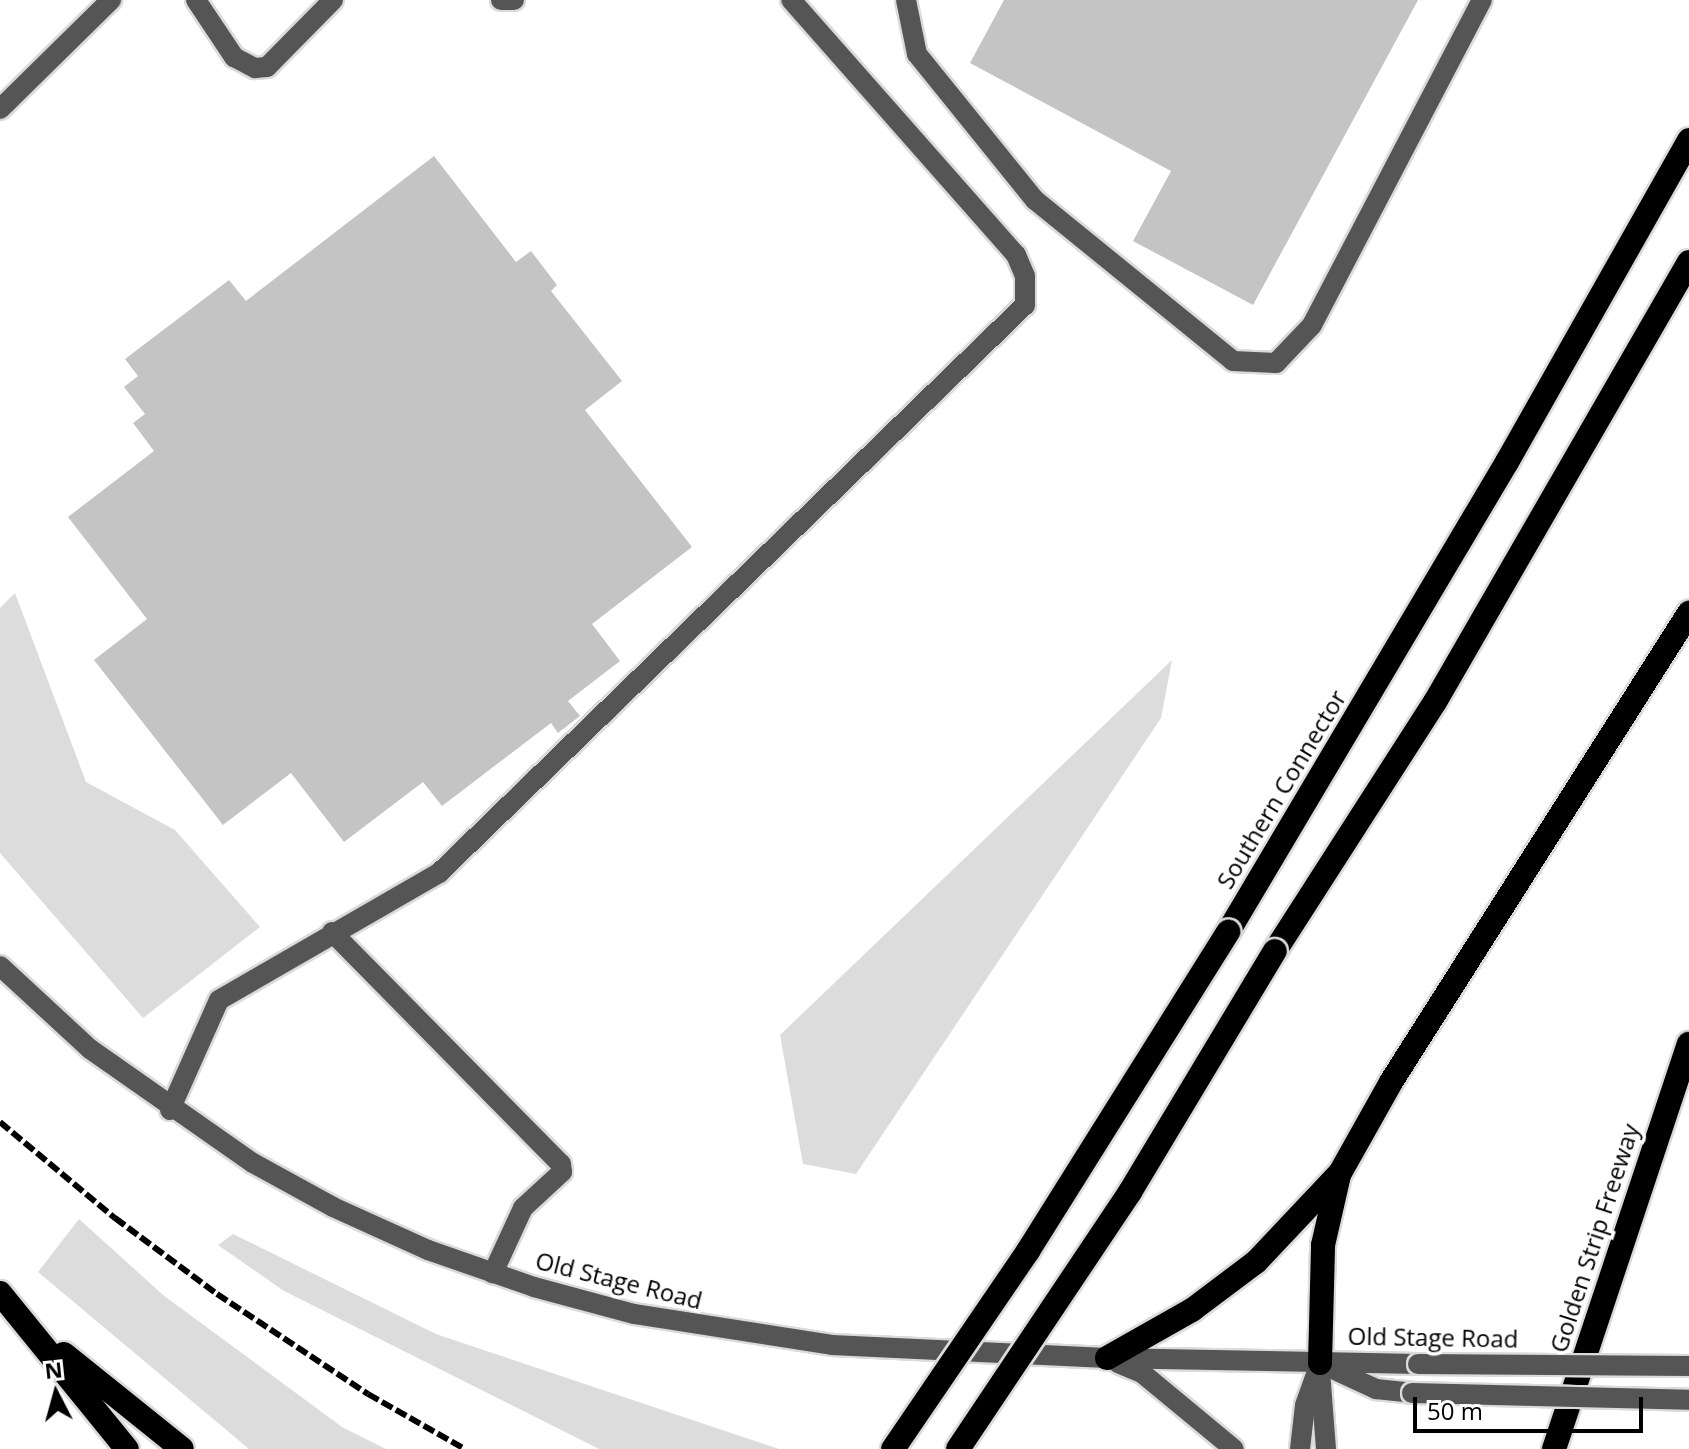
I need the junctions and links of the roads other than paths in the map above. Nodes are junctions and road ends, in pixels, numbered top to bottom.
1 (111, 0) edge
2 (196, 0) edge
3 (333, 0) edge
4 (501, 0) edge
5 (514, 0) edge
6 (791, 0) edge
7 (906, 0) edge
8 (1482, 0) edge
9 (0, 109) edge
10 (1689, 140) edge
11 (1689, 262) edge
12 (1689, 613) edge
13 (332, 932) junction
14 (0, 966) edge
15 (1689, 1044) edge
16 (170, 1110) junction
17 (1340, 1173) junction
18 (493, 1273) junction
19 (0, 1293) edge
20 (27, 1325) junction
21 (1107, 1358) junction
22 (1320, 1363) junction
23 (1689, 1366) edge
24 (1689, 1400) edge
25 (127, 1449) edge
26 (182, 1449) edge
27 (893, 1449) edge
28 (958, 1449) edge
29 (1234, 1449) edge
30 (1300, 1449) edge
31 (1326, 1449) edge
32 (1554, 1449) edge

1 - 9 street
2 - 3 street
4 - 5 street
6 - 13 street
7 - 8 street
10 - 27 highway, Southern Connector, bridge
11 - 28 highway, bridge
12 - 17 highway
13 - 16 street
13 - 18 street
14 - 16 street, Old Stage Road
15 - 32 highway, Golden Strip Freeway
16 - 18 street, Old Stage Road
17 - 21 highway
17 - 22 highway
18 - 21 street, Old Stage Road
19 - 20 highway
20 - 25 highway
20 - 26 highway
21 - 22 street, Old Stage Road
21 - 29 street
22 - 23 street, Old Stage Road, bridge
22 - 24 street, Old Stage Road, bridge
22 - 30 street
22 - 31 street

